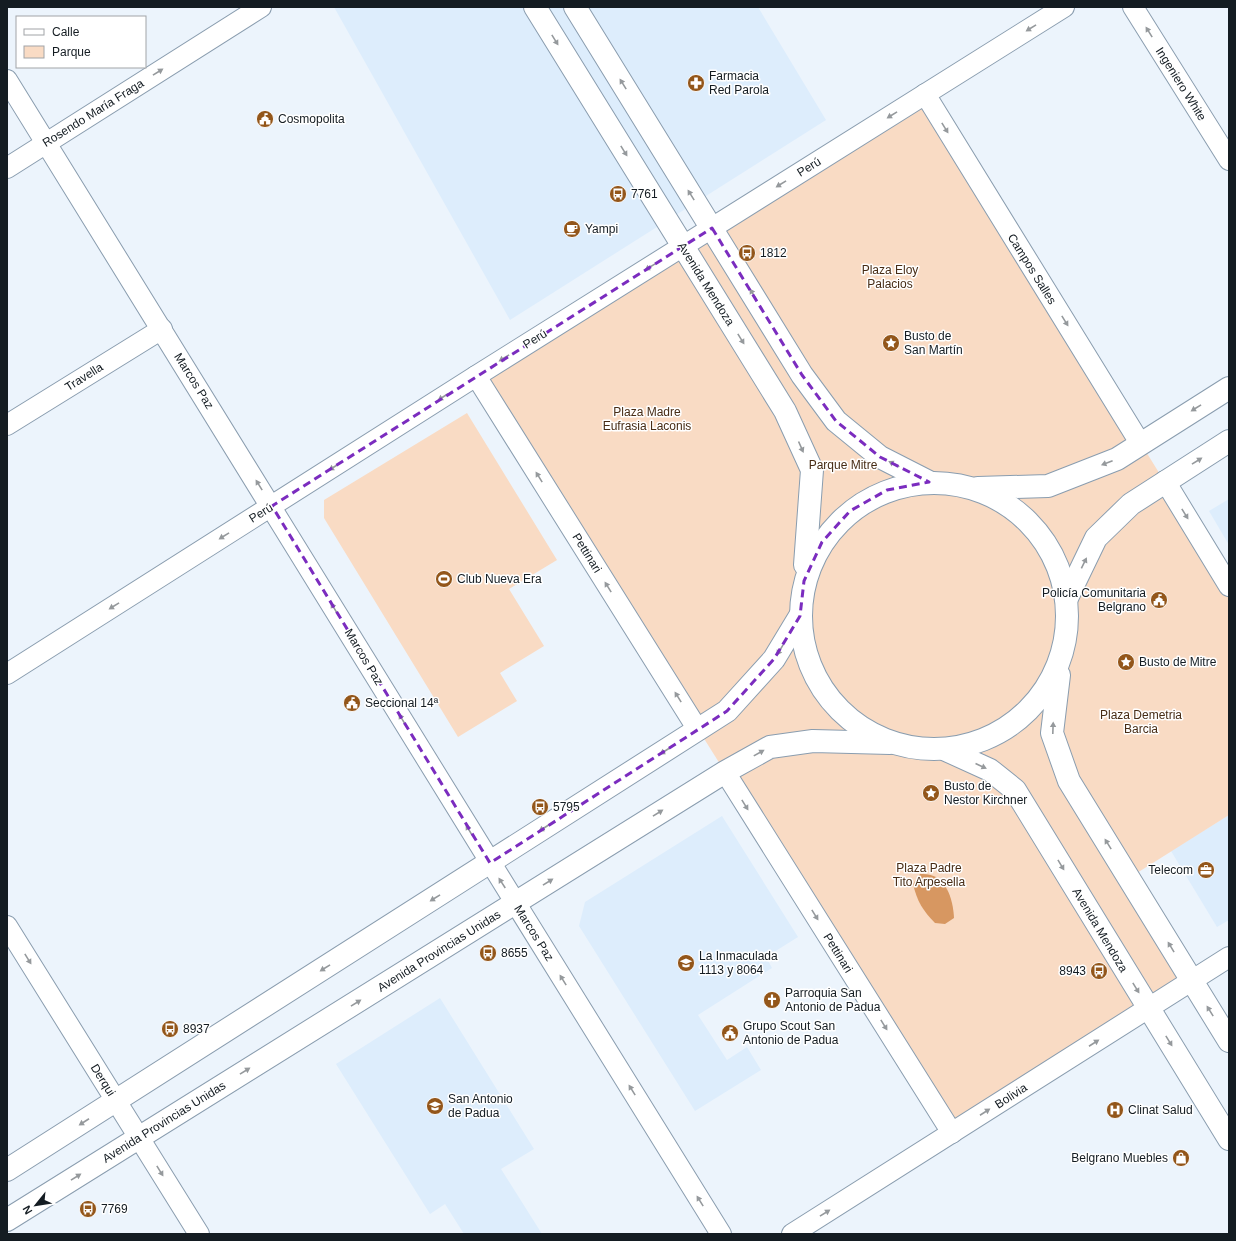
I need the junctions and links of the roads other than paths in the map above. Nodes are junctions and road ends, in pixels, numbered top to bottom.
1 (261, 7) edge
2 (534, 7) edge
3 (575, 7) edge
4 (1064, 7) edge
5 (1133, 7) edge
6 (7, 80) edge
7 (925, 94) junction
8 (46, 144) junction
9 (1229, 160) edge
10 (7, 168) edge
11 (712, 228) junction
12 (683, 246) junction
13 (162, 329) junction
14 (476, 376) junction
15 (1229, 388) edge
16 (7, 425) edge
17 (1229, 441) edge
18 (1140, 443) junction
19 (1165, 481) junction
20 (929, 482) junction
21 (975, 488) junction
22 (272, 506) junction
23 (804, 581) junction
24 (1229, 586) edge
25 (1067, 598) junction
26 (800, 616) junction
27 (1060, 662) junction
28 (7, 674) edge
29 (698, 730) junction
30 (890, 743) junction
31 (946, 750) junction
32 (725, 772) junction
33 (490, 863) junction
34 (515, 903) junction
35 (7, 926) edge
36 (1229, 957) edge
37 (1192, 981) junction
38 (1148, 1008) junction
39 (1229, 1041) edge
40 (116, 1101) junction
41 (952, 1133) junction
42 (139, 1138) junction
43 (1229, 1139) edge
44 (7, 1170) edge
45 (7, 1220) edge
46 (199, 1234) edge
47 (721, 1234) edge
48 (792, 1234) edge

8 -> 1 street, Rosendo María Fraga
2 -> 12 main road, Avenida Mendoza
11 -> 3 main road
4 -> 7 street, Perú
9 -> 5 street, Ingeniero White
6 - 8 street, Marcos Paz
7 -> 11 street, Perú
7 -> 18 street, Campos Salles
8 - 10 street, Rosendo María Fraga
8 - 13 street, Marcos Paz
11 - 12 street, Perú
20 -> 11 main road
12 -> 14 street, Perú
12 -> 23 main road, Avenida Mendoza
13 - 16 street, Travella
22 -> 13 street, Marcos Paz
14 -> 22 street, Perú
29 -> 14 street, Pettinari
15 -> 18 main road
19 -> 17 main road
18 -> 21 main road
19 -> 24 street
25 -> 19 main road
20 - 21 main road
20 - 23 main road
21 - 25 main road
22 -> 28 street, Perú
33 -> 22 street, Marcos Paz
23 - 26 main road, Avenida Mendoza
25 - 27 main road
26 -> 29 main road
26 - 30 main road
27 - 31 main road
37 -> 27 main road
29 -> 33 main road
30 - 31 main road
32 -> 30 main road, Avenida Provincias Unidas
31 -> 38 main road, Avenida Mendoza
34 -> 32 main road, Avenida Provincias Unidas
32 -> 41 street, Pettinari
34 -> 33 street, Marcos Paz
33 -> 40 main road
42 -> 34 main road, Avenida Provincias Unidas
47 -> 34 street, Marcos Paz
35 -> 40 street, Derqui
36 - 37 street, Bolivia
37 - 38 street, Bolivia
39 -> 37 main road
41 -> 38 street, Bolivia
38 -> 43 main road, Avenida Mendoza
40 - 42 street, Derqui
40 -> 44 main road
48 -> 41 street, Bolivia
45 -> 42 main road, Avenida Provincias Unidas
42 -> 46 street, Derqui

